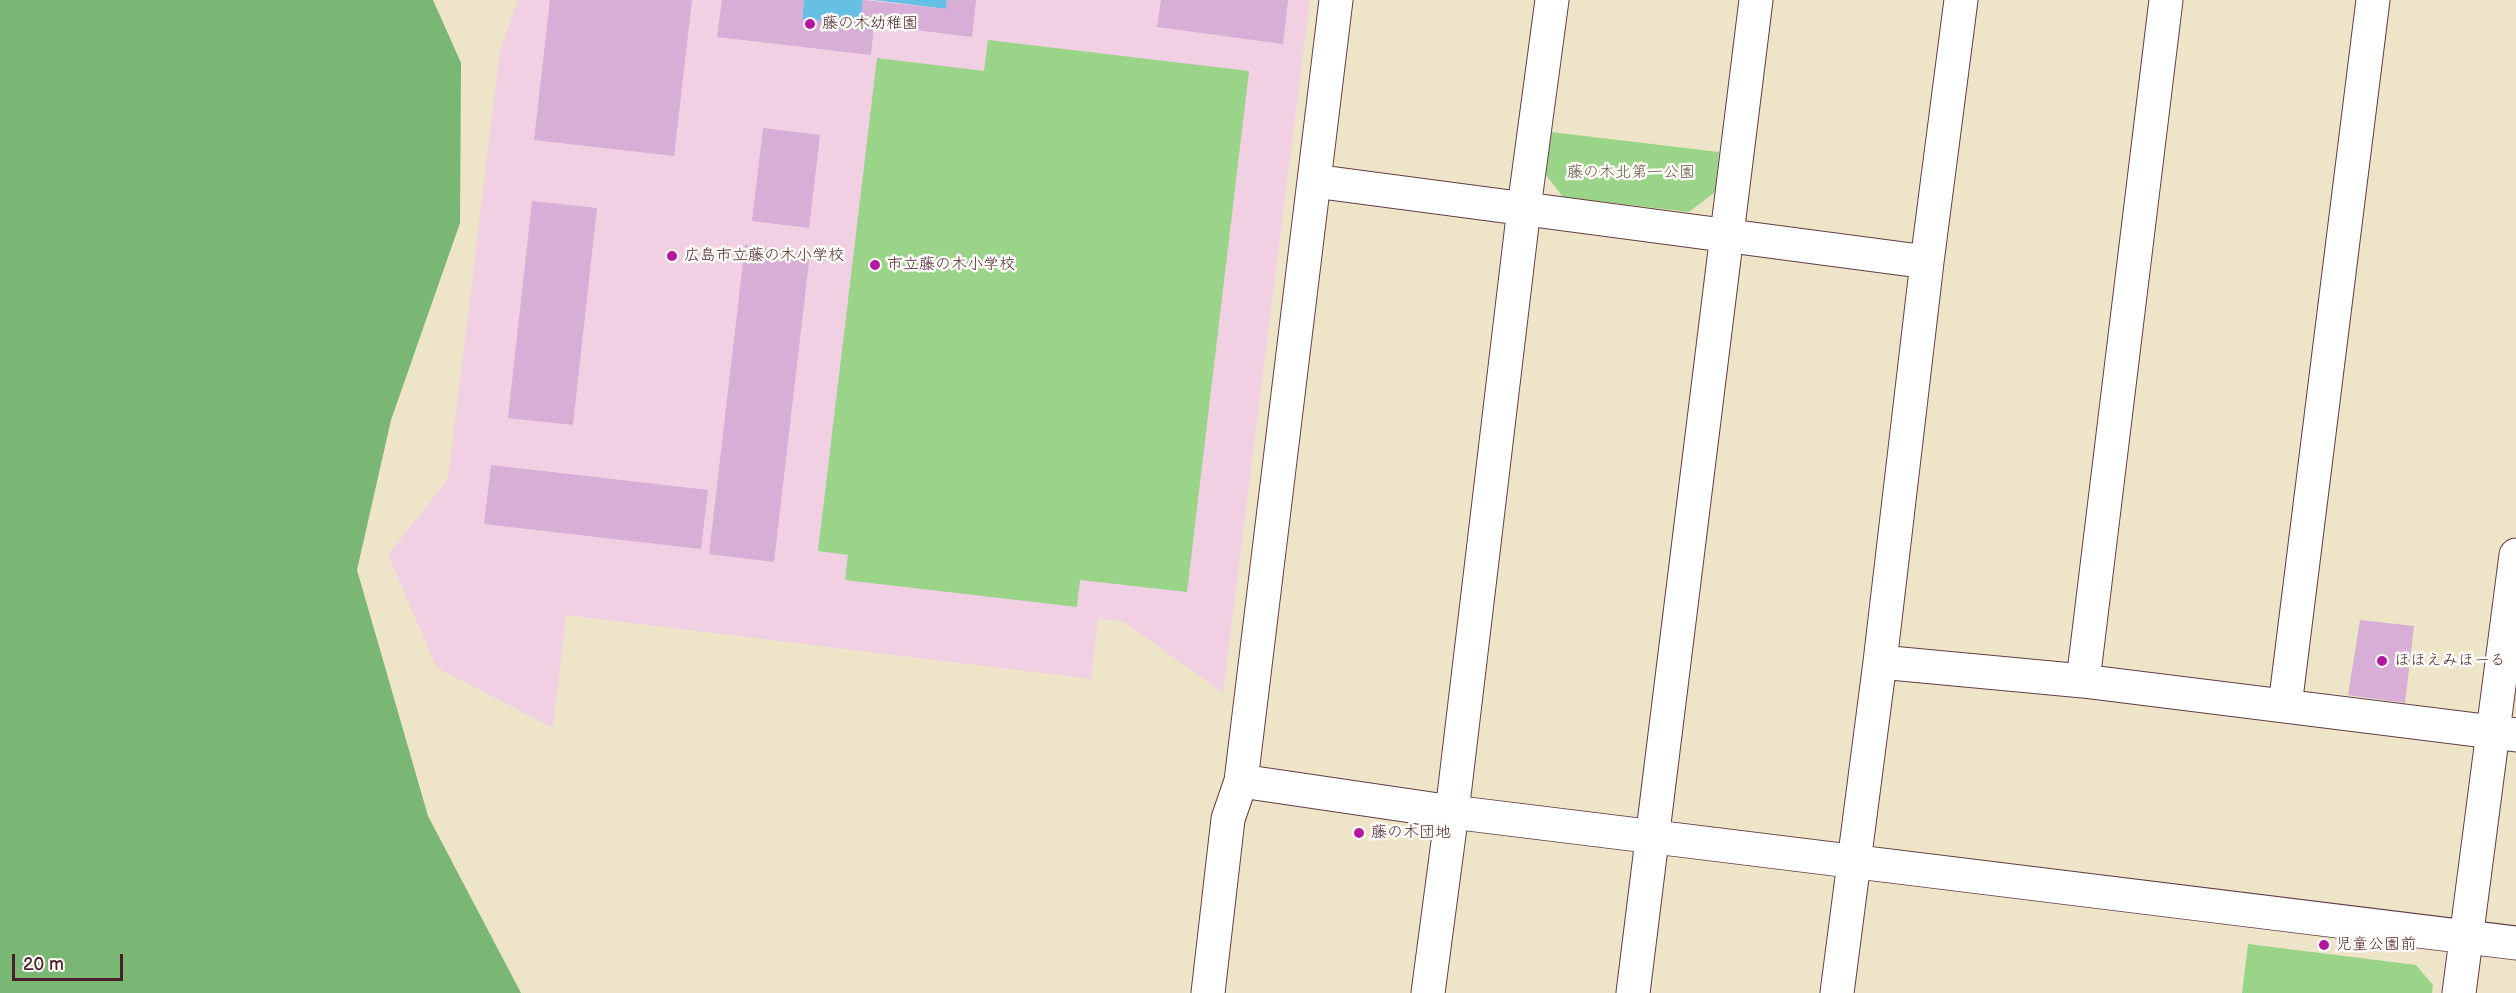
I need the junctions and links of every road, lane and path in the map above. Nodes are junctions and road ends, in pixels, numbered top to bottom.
1 (1336, 0) edge
2 (1552, 0) edge
3 (1756, 0) edge
4 (1961, 0) edge
5 (2166, 0) edge
6 (2373, 0) edge
7 (1314, 181) junction
8 (1524, 208) junction
9 (1727, 236) junction
10 (1927, 262) junction
11 (2516, 555) edge
12 (1881, 662) junction
13 (2083, 681) junction
14 (2285, 706) junction
15 (2505, 733) edge
16 (1241, 781) junction
17 (1452, 812) junction
18 (1653, 837) junction
19 (1854, 862) junction
20 (2468, 937) junction
21 (2516, 944) edge
22 (1208, 993) edge
23 (1428, 993) edge
24 (1633, 993) edge
25 (1837, 993) edge
26 (2459, 993) edge

1 - 7 street
2 - 8 street
3 - 9 street
4 - 10 street
5 - 13 street
6 - 14 street
7 - 8 street
7 - 16 street
8 - 9 street
8 - 17 street
9 - 10 street
9 - 18 street
10 - 12 street
11 - 15 street
12 - 13 street
12 - 19 street
13 - 14 street
14 - 15 street
15 - 20 street
16 - 17 street
16 - 22 street
17 - 18 street
17 - 23 street
18 - 19 street
18 - 24 street
19 - 20 street
19 - 25 street
20 - 21 street
20 - 26 street

